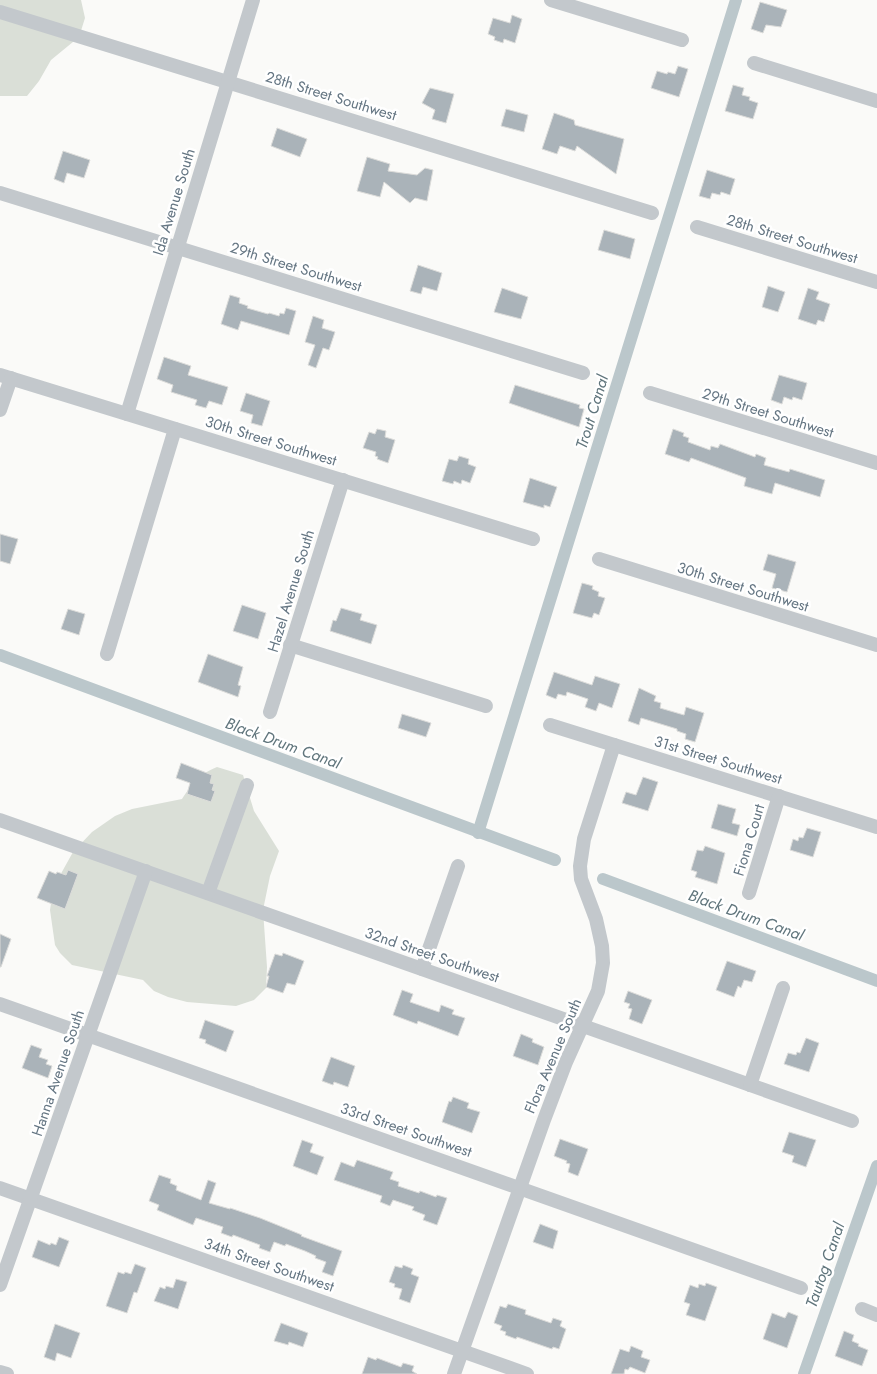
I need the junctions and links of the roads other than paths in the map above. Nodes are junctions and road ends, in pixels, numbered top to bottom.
1 (253, 0) edge
2 (551, 0) edge
3 (0, 12) edge
4 (682, 40) dead end
5 (754, 63) dead end
6 (228, 82) junction
7 (877, 100) edge
8 (0, 193) edge
9 (652, 212) dead end
10 (697, 227) dead end
11 (177, 248) junction
12 (877, 282) edge
13 (583, 373) dead end
14 (5, 376) edge
15 (650, 394) dead end
16 (0, 410) edge
17 (127, 414) junction
18 (175, 429) junction
19 (877, 463) edge
20 (343, 480) junction
21 (533, 539) dead end
22 (599, 559) dead end
23 (877, 645) edge
24 (290, 646) junction
25 (107, 654) dead end
26 (486, 706) dead end
27 (270, 712) dead end
28 (550, 725) dead end
29 (614, 745) junction
30 (247, 785) dead end
31 (779, 796) junction
32 (0, 820) edge
33 (877, 827) edge
34 (458, 866) dead end
35 (146, 871) junction
36 (208, 893) junction
37 (749, 893) dead end
38 (422, 969) junction
39 (783, 988) dead end
40 (0, 1004) edge
41 (583, 1026) junction
42 (88, 1035) junction
43 (750, 1085) junction
44 (852, 1121) dead end
45 (0, 1188) edge
46 (520, 1188) junction
47 (31, 1198) junction
48 (0, 1285) edge
49 (801, 1288) dead end
50 (862, 1309) dead end
51 (877, 1314) edge
52 (462, 1351) junction
53 (0, 1372) edge
54 (7, 1374) edge
55 (454, 1374) edge
56 (527, 1374) edge

1 - 6 street, Ida Avenue South
2 - 4 street
3 - 6 street, 28th Street Southwest
5 - 7 street
6 - 9 street, 28th Street Southwest
6 - 11 street, Ida Avenue South
8 - 11 street, 29th Street Southwest
10 - 12 street, 28th Street Southwest
11 - 13 street, 29th Street Southwest
11 - 17 street, Ida Avenue South
14 - 16 street
14 - 17 street, 30th Street Southwest
15 - 19 street, 29th Street Southwest
17 - 18 street, 30th Street Southwest
18 - 20 street, 30th Street Southwest
18 - 25 street
20 - 21 street, 30th Street Southwest
20 - 24 street, Hazel Avenue South
22 - 23 street, 30th Street Southwest
24 - 26 street
24 - 27 street, Hazel Avenue South
28 - 29 street, 31st Street Southwest
29 - 31 street, 31st Street Southwest
29 - 41 street, Flora Avenue South
30 - 36 street
31 - 33 street, 31st Street Southwest
31 - 37 street, Fiona Court
32 - 35 street, 32nd Street Southwest
34 - 38 street
35 - 36 street, 32nd Street Southwest
35 - 42 street, Hanna Avenue South
36 - 38 street, 32nd Street Southwest
38 - 41 street, 32nd Street Southwest
39 - 43 street
40 - 42 street, 33rd Street Southwest
41 - 43 street, 32nd Street Southwest
41 - 46 street, Flora Avenue South
42 - 46 street, 33rd Street Southwest
42 - 47 street, Hanna Avenue South
43 - 44 street, 32nd Street Southwest
45 - 47 street, 34th Street Southwest
46 - 49 street, 33rd Street Southwest
46 - 52 street, Flora Avenue South
47 - 48 street, Hanna Avenue South
47 - 52 street, 34th Street Southwest
50 - 51 street
52 - 55 street, Flora Avenue South
52 - 56 street, 34th Street Southwest
53 - 54 street

